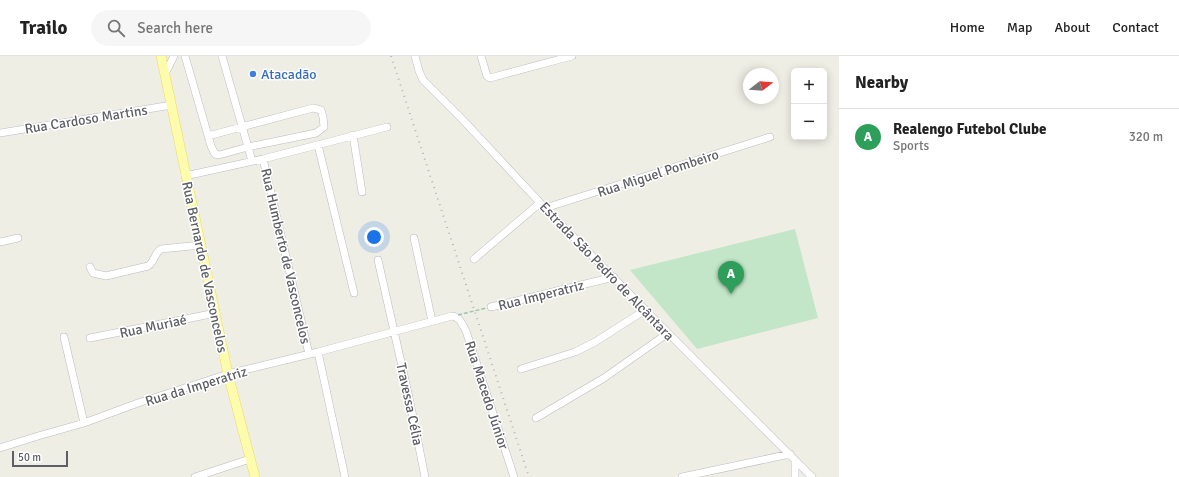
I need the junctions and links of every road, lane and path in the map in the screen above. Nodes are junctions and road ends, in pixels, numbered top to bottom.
1 (161, 56) edge
2 (174, 56) edge
3 (185, 56) edge
4 (222, 56) edge
5 (415, 56) edge
6 (481, 56) edge
7 (572, 56) edge
8 (165, 74) junction
9 (172, 105) junction
10 (387, 127) dead end
11 (242, 128) junction
12 (0, 133) edge
13 (353, 135) junction
14 (208, 136) junction
15 (770, 137) dead end
16 (318, 145) junction
17 (248, 147) junction
18 (263, 158) junction
19 (252, 161) junction
20 (185, 176) junction
21 (362, 192) dead end
22 (543, 205) junction
23 (18, 238) dead end
24 (414, 238) dead end
25 (0, 242) edge
26 (201, 245) junction
27 (474, 259) dead end
28 (378, 260) dead end
29 (90, 267) dead end
30 (614, 278) junction
31 (354, 293) dead end
32 (488, 308) joint
33 (645, 310) junction
34 (216, 313) junction
35 (456, 315) junction
36 (432, 321) junction
37 (394, 332) junction
38 (668, 333) junction
39 (64, 337) dead end
40 (90, 338) dead end
41 (318, 352) junction
42 (309, 354) junction
43 (521, 369) dead end
44 (228, 374) junction
45 (536, 418) dead end
46 (84, 423) junction
47 (0, 448) edge
48 (790, 454) junction
49 (250, 459) junction
50 (795, 460) junction
51 (194, 477) edge
52 (254, 477) edge
53 (345, 477) edge
54 (425, 477) edge
55 (514, 477) edge
56 (682, 477) edge
57 (795, 477) edge
58 (812, 477) edge

1 - 8 main road, Rua Bernardo de Vasconcelos
2 - 8 street
3 - 14 street
4 - 11 street
5 - 22 street, Estrada São Pedro de Alcântara
6 - 7 street
8 - 9 main road, Rua Bernardo de Vasconcelos
9 - 12 street, Rua Cardoso Martins
9 - 20 main road, Rua Bernardo de Vasconcelos
10 - 13 street
11 - 14 street
11 - 17 street
11 - 17 street
13 - 16 street
13 - 21 street
14 - 17 street
15 - 22 street, Rua Miguel Pombeiro
16 - 18 street
16 - 31 street
17 - 19 street
18 - 19 street
18 - 42 street, Rua Humberto de Vasconcelos
19 - 20 street
20 - 26 main road, Rua Bernardo de Vasconcelos
22 - 27 street
22 - 30 street, Estrada São Pedro de Alcântara
23 - 25 street
24 - 36 street
26 - 29 street
26 - 34 main road, Rua Bernardo de Vasconcelos
28 - 37 street
30 - 32 street, Rua Imperatriz
30 - 33 street, Estrada São Pedro de Alcântara
32 - 35 path, bridge
33 - 38 street, Estrada São Pedro de Alcântara
33 - 43 street
34 - 40 street, Rua Muriaé
34 - 44 main road, Rua Bernardo de Vasconcelos
35 - 36 street, Rua da Imperatriz
35 - 55 street, Rua Macedo Júnior
36 - 37 street, Rua da Imperatriz
37 - 41 street, Rua da Imperatriz
37 - 54 street, Travessa Célia
38 - 45 street
38 - 48 street, Estrada São Pedro de Alcântara
39 - 46 street
41 - 42 street, Rua da Imperatriz
41 - 53 street
42 - 44 street, Rua da Imperatriz
44 - 46 street, Rua da Imperatriz
44 - 49 main road, Rua Bernardo de Vasconcelos
46 - 47 street, Rua da Imperatriz
48 - 50 street, Estrada São Pedro de Alcântara
48 - 56 street
49 - 51 street
49 - 52 main road, Rua Bernardo de Vasconcelos
50 - 57 street
50 - 58 street, Estrada São Pedro de Alcântara

